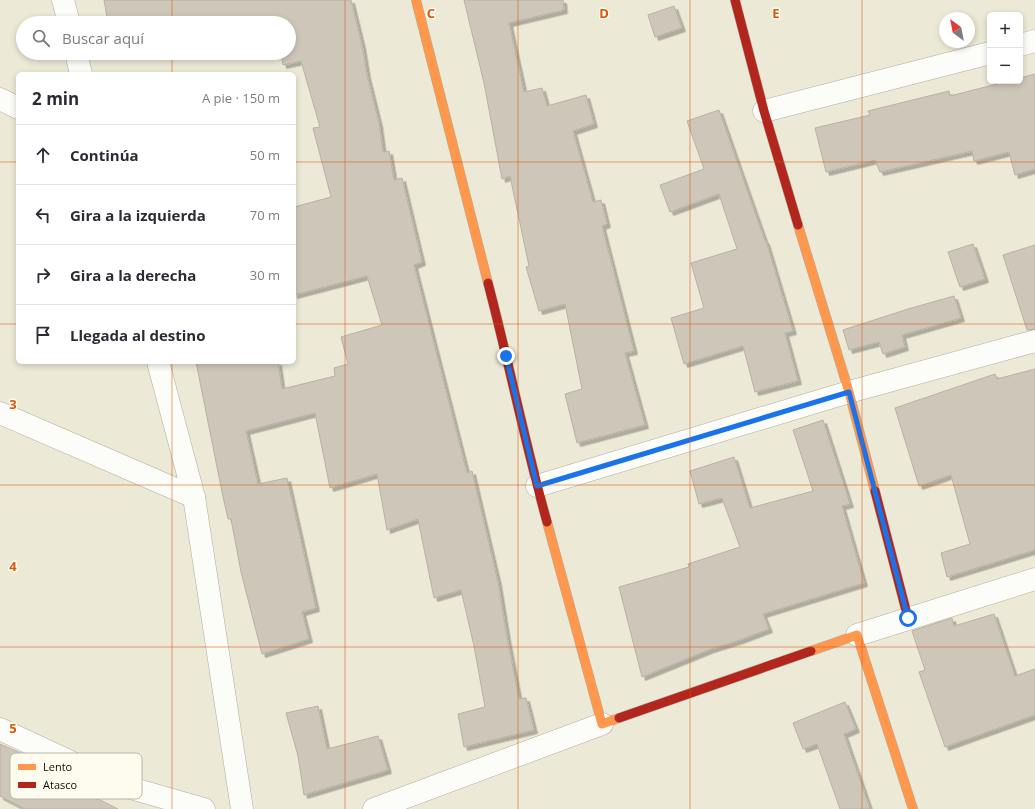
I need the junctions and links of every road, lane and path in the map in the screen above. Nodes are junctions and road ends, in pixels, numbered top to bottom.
1 (63, 0) edge
2 (416, 0) edge
3 (735, 0) edge
4 (67, 16) edge
5 (1035, 41) edge
6 (1023, 44) edge
7 (987, 54) edge
8 (78, 60) edge
9 (81, 72) edge
10 (0, 99) edge
11 (16, 107) edge
12 (764, 111) junction
13 (1035, 341) edge
14 (159, 364) edge
15 (849, 392) junction
16 (0, 412) edge
17 (537, 486) junction
18 (194, 497) junction
19 (1035, 579) edge
20 (908, 618) junction
21 (857, 635) junction
22 (602, 724) junction
23 (0, 729) edge
24 (51, 753) edge
25 (142, 791) edge
26 (204, 809) edge
27 (242, 809) edge
28 (374, 809) edge
29 (913, 809) edge

1 - 4 street
2 - 17 street
3 - 12 street
5 - 6 street
7 - 12 street
8 - 9 street
10 - 11 street
12 - 15 street
13 - 15 street
14 - 18 street
15 - 17 street
15 - 20 street
16 - 18 street
17 - 22 street
18 - 27 street
19 - 20 street
20 - 21 street
21 - 22 street
21 - 29 street
22 - 28 street
23 - 24 street
25 - 26 street

